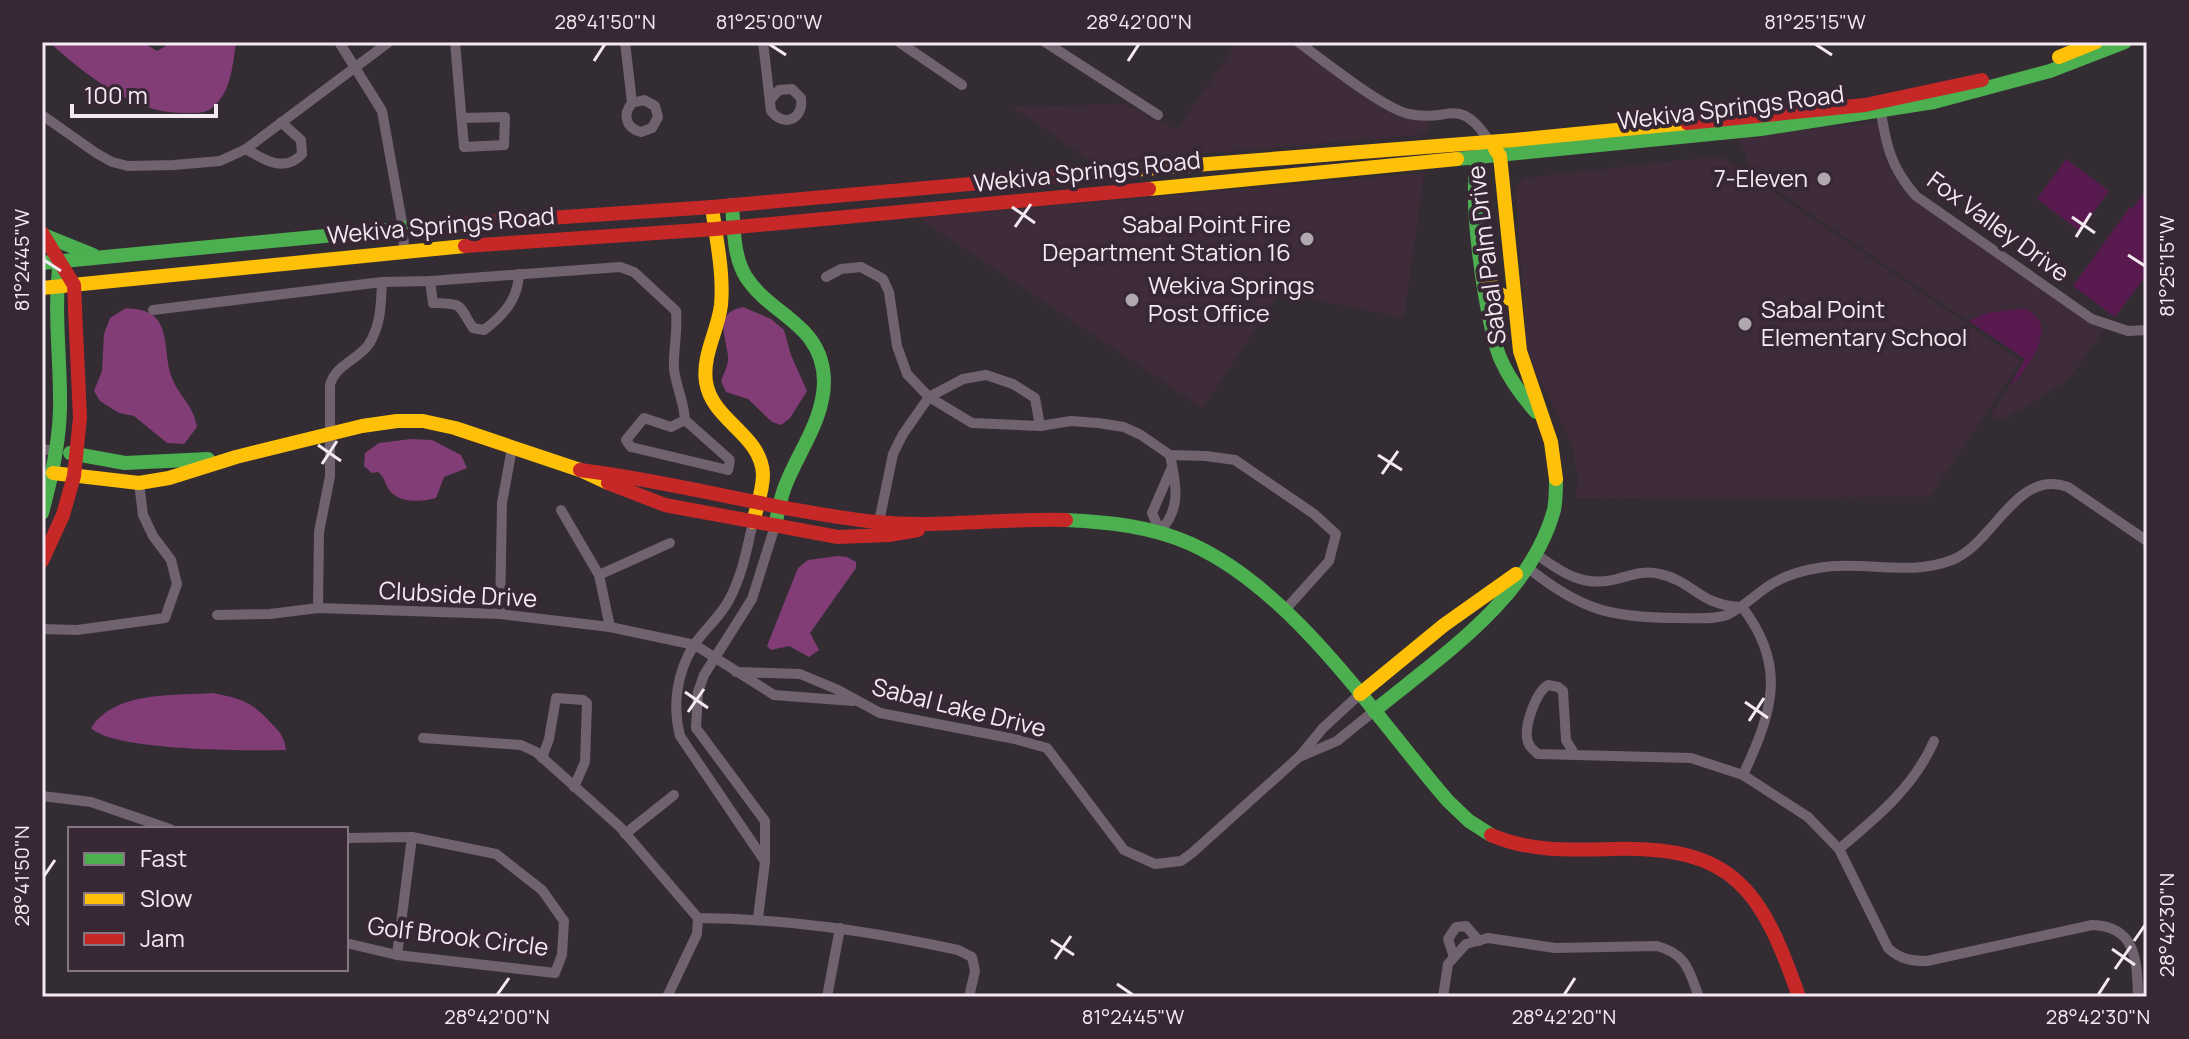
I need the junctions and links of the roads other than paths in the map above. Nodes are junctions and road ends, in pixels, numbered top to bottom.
1 (339, 42) edge
2 (389, 42) edge
3 (455, 42) edge
4 (625, 42) edge
5 (763, 42) edge
6 (899, 42) edge
7 (1045, 42) edge
8 (1298, 42) edge
9 (2096, 42) edge
10 (2125, 42) edge
11 (357, 67) junction
12 (962, 85) dead end
13 (771, 99) dead end
14 (632, 103) dead end
15 (1880, 107) junction
16 (42, 115) edge
17 (1158, 115) dead end
18 (462, 118) junction
19 (281, 122) junction
20 (1490, 142) junction
21 (246, 149) junction
22 (1314, 154) junction
23 (1500, 156) junction
24 (1477, 158) junction
25 (1453, 160) junction
26 (1187, 166) junction
27 (1315, 173) junction
28 (1476, 178) junction
29 (1189, 183) junction
30 (732, 205) junction
31 (712, 207) junction
32 (734, 227) junction
33 (403, 228) junction
34 (715, 229) junction
35 (43, 234) edge
36 (404, 250) junction
37 (101, 257) junction
38 (60, 261) junction
39 (42, 263) edge
40 (1482, 270) junction
41 (519, 274) junction
42 (826, 277) dead end
43 (430, 281) junction
44 (382, 282) junction
45 (74, 285) junction
46 (49, 287) edge
47 (42, 301) edge
48 (1514, 301) junction
49 (153, 310) dead end
50 (56, 316) junction
51 (2147, 330) edge
52 (929, 397) junction
53 (685, 420) junction
54 (1542, 420) junction
55 (1040, 426) junction
56 (328, 434) junction
57 (512, 448) junction
58 (49, 450) edge
59 (77, 454) junction
60 (1170, 455) junction
61 (236, 457) junction
62 (1172, 467) junction
63 (580, 470) junction
64 (48, 473) edge
65 (74, 476) junction
66 (139, 483) junction
67 (759, 500) junction
68 (779, 505) junction
69 (561, 510) dead end
70 (42, 513) edge
71 (753, 522) junction
72 (879, 522) junction
73 (775, 526) junction
74 (942, 526) junction
75 (1160, 531) junction
76 (2147, 541) edge
77 (670, 543) dead end
78 (1536, 554) junction
79 (42, 561) edge
80 (1527, 567) junction
81 (599, 575) junction
82 (1742, 607) junction
83 (318, 608) junction
84 (1284, 611) junction
85 (500, 614) junction
86 (217, 615) dead end
87 (610, 627) junction
88 (42, 629) edge
89 (695, 645) junction
90 (713, 657) junction
91 (736, 672) junction
92 (1360, 694) junction
93 (854, 701) junction
94 (1374, 711) junction
95 (423, 738) dead end
96 (1934, 741) dead end
97 (1575, 755) junction
98 (1300, 756) junction
99 (542, 758) junction
100 (1743, 775) junction
101 (574, 787) junction
102 (674, 795) dead end
103 (42, 796) edge
104 (164, 827) edge
105 (625, 834) junction
106 (412, 837) junction
107 (348, 838) edge
108 (1839, 849) junction
109 (765, 862) junction
110 (698, 918) junction
111 (758, 918) junction
112 (840, 928) junction
113 (1479, 941) junction
114 (348, 943) edge
115 (397, 955) junction
116 (1454, 957) junction
117 (667, 997) edge
118 (827, 997) edge
119 (969, 997) edge
120 (1443, 997) edge
121 (1699, 997) edge
122 (1799, 997) edge
123 (2138, 997) edge

1 - 11 street
2 - 11 street
3 - 18 street
4 - 14 street
5 - 13 street
6 - 12 street
7 - 17 street
8 - 20 street
9 - 15 street, Wekiva Springs Road
10 - 15 street, Wekiva Springs Road
11 - 19 street
11 - 33 street
15 - 20 street, Wekiva Springs Road
15 - 23 street, Wekiva Springs Road
15 - 51 street, Fox Valley Drive
16 - 21 street
18 - 18 street
19 - 21 street
19 - 21 street
20 - 22 street, Wekiva Springs Road
20 - 23 street, Sabal Palm Drive
20 - 24 street, Sabal Palm Drive
22 - 26 street, Wekiva Springs Road
22 - 27 street
23 - 24 street, Wekiva Springs Road
23 - 48 street, Sabal Palm Drive
24 - 25 street, Wekiva Springs Road
24 - 28 street, Sabal Palm Drive
25 - 27 street, Wekiva Springs Road
25 - 28 street
26 - 29 street
26 - 30 street, Wekiva Springs Road
27 - 29 street, Wekiva Springs Road
28 - 40 street, Sabal Palm Drive
29 - 32 street, Wekiva Springs Road
30 - 31 street, Wekiva Springs Road
30 - 32 street
31 - 33 street, Wekiva Springs Road
31 - 34 street
32 - 34 street, Wekiva Springs Road
32 - 68 street
33 - 36 street
33 - 37 street, Wekiva Springs Road
34 - 36 street, Wekiva Springs Road
34 - 67 street
35 - 37 street
35 - 38 street
36 - 45 street, Wekiva Springs Road
37 - 38 street, Wekiva Springs Road
38 - 39 street, Wekiva Springs Road
38 - 45 street
38 - 46 street
40 - 48 street
40 - 54 street, Sabal Palm Drive
41 - 43 street
41 - 43 street
41 - 53 street
42 - 52 street
43 - 44 street
44 - 49 street
44 - 56 street
45 - 46 street, Wekiva Springs Road
45 - 59 street
46 - 50 street
47 - 50 street
48 - 54 street, Sabal Palm Drive
50 - 58 street
52 - 55 street
52 - 55 street
52 - 72 street
53 - 53 street
54 - 78 street, Sabal Palm Drive
55 - 60 street
56 - 57 street
56 - 61 street
56 - 83 street
57 - 63 street
57 - 85 street
58 - 59 street
58 - 64 street
59 - 61 street
59 - 65 street
60 - 62 street
60 - 84 street
61 - 66 street
62 - 75 street
62 - 75 street
63 - 67 street
63 - 71 street
64 - 65 street
64 - 70 street
65 - 66 street
65 - 79 street
66 - 88 street
67 - 68 street
67 - 71 street
68 - 72 street
68 - 73 street
69 - 81 street
71 - 73 street
71 - 89 street
72 - 74 street
73 - 74 street
73 - 90 street
74 - 75 street
75 - 84 street
76 - 82 street
77 - 81 street
78 - 80 street, Sabal Palm Drive
78 - 82 street
80 - 82 street
80 - 92 street, Sabal Palm Drive
80 - 94 street, Sabal Palm Drive
81 - 87 street
82 - 100 street
83 - 85 street, Clubside Drive
83 - 86 street, Clubside Drive
84 - 92 street
85 - 87 street, Clubside Drive
87 - 89 street, Clubside Drive
89 - 90 street, Sabal Lake Drive
89 - 109 street
90 - 91 street, Sabal Lake Drive
90 - 109 street
91 - 93 street, Sabal Lake Drive
91 - 93 street, Sabal Lake Drive
92 - 94 street
92 - 98 street, Sabal Lake Drive
93 - 98 street, Sabal Lake Drive
94 - 98 street, Sabal Lake Drive
94 - 122 street
95 - 99 street
96 - 108 street
97 - 97 street
97 - 100 street
99 - 101 street
99 - 101 street
100 - 108 street
101 - 105 street
102 - 105 street
103 - 104 street
105 - 110 street
106 - 107 street, Golf Brook Circle
106 - 115 street
106 - 115 street, Golf Brook Circle
108 - 123 street
109 - 111 street
110 - 111 street
110 - 117 street
111 - 112 street
112 - 118 street
112 - 119 street
113 - 116 street
113 - 116 street
113 - 121 street
114 - 115 street, Golf Brook Circle
116 - 120 street

